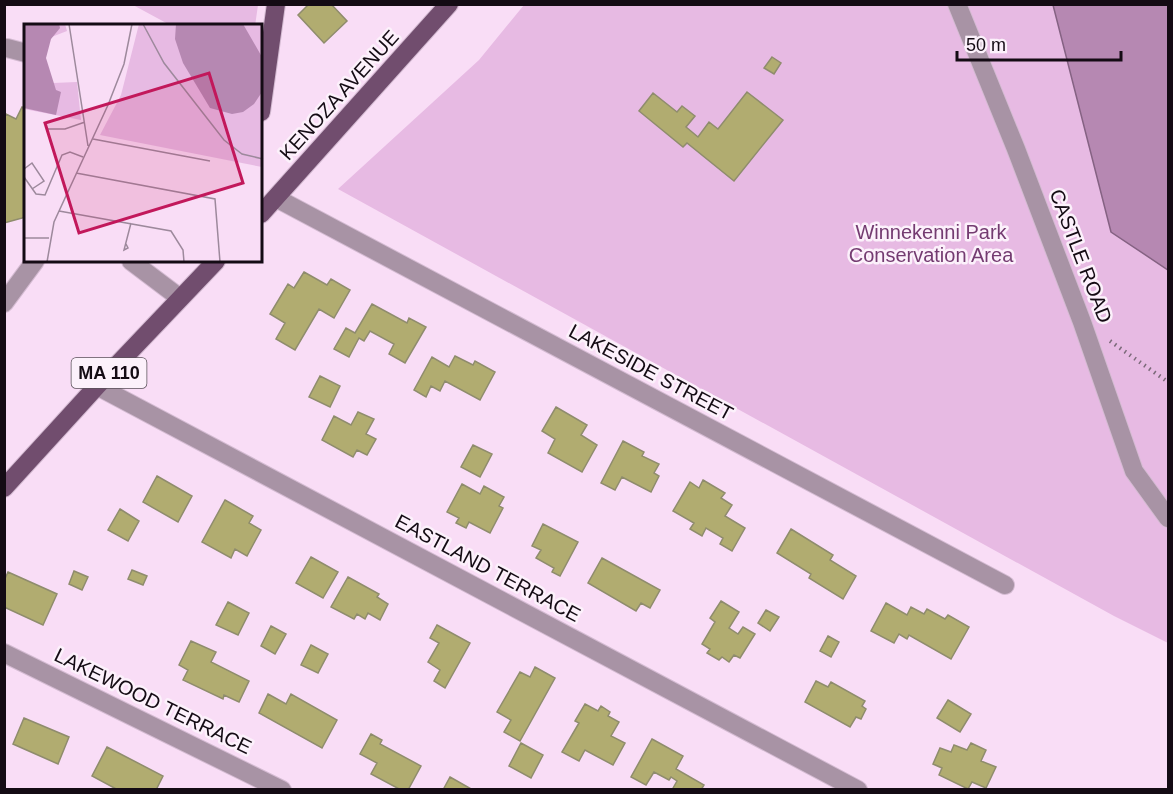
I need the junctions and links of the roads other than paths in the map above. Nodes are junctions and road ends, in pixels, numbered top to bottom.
1 (276, 4) edge
2 (449, 4) edge
3 (957, 4) edge
4 (7, 48) dead end
5 (24, 52) edge
6 (264, 73) edge
7 (262, 99) edge
8 (276, 198) junction
9 (262, 213) edge
10 (34, 262) edge
11 (132, 262) edge
12 (215, 262) edge
13 (180, 298) junction
14 (4, 303) edge
15 (97, 386) junction
16 (4, 488) edge
17 (1168, 518) edge
18 (1005, 585) dead end
19 (4, 653) edge
20 (282, 789) edge
21 (858, 789) edge

1 - 6 main road
2 - 8 main road, KENOZA AVENUE
3 - 17 street, CASTLE ROAD
4 - 5 street
6 - 7 main road
8 - 9 main road, KENOZA AVENUE
8 - 18 street, LAKESIDE STREET
10 - 14 street
11 - 13 street
12 - 13 main road, MA 110
13 - 15 main road, MA 110
15 - 16 main road, MA 110
15 - 21 street, EASTLAND TERRACE
19 - 20 street, LAKEWOOD TERRACE

